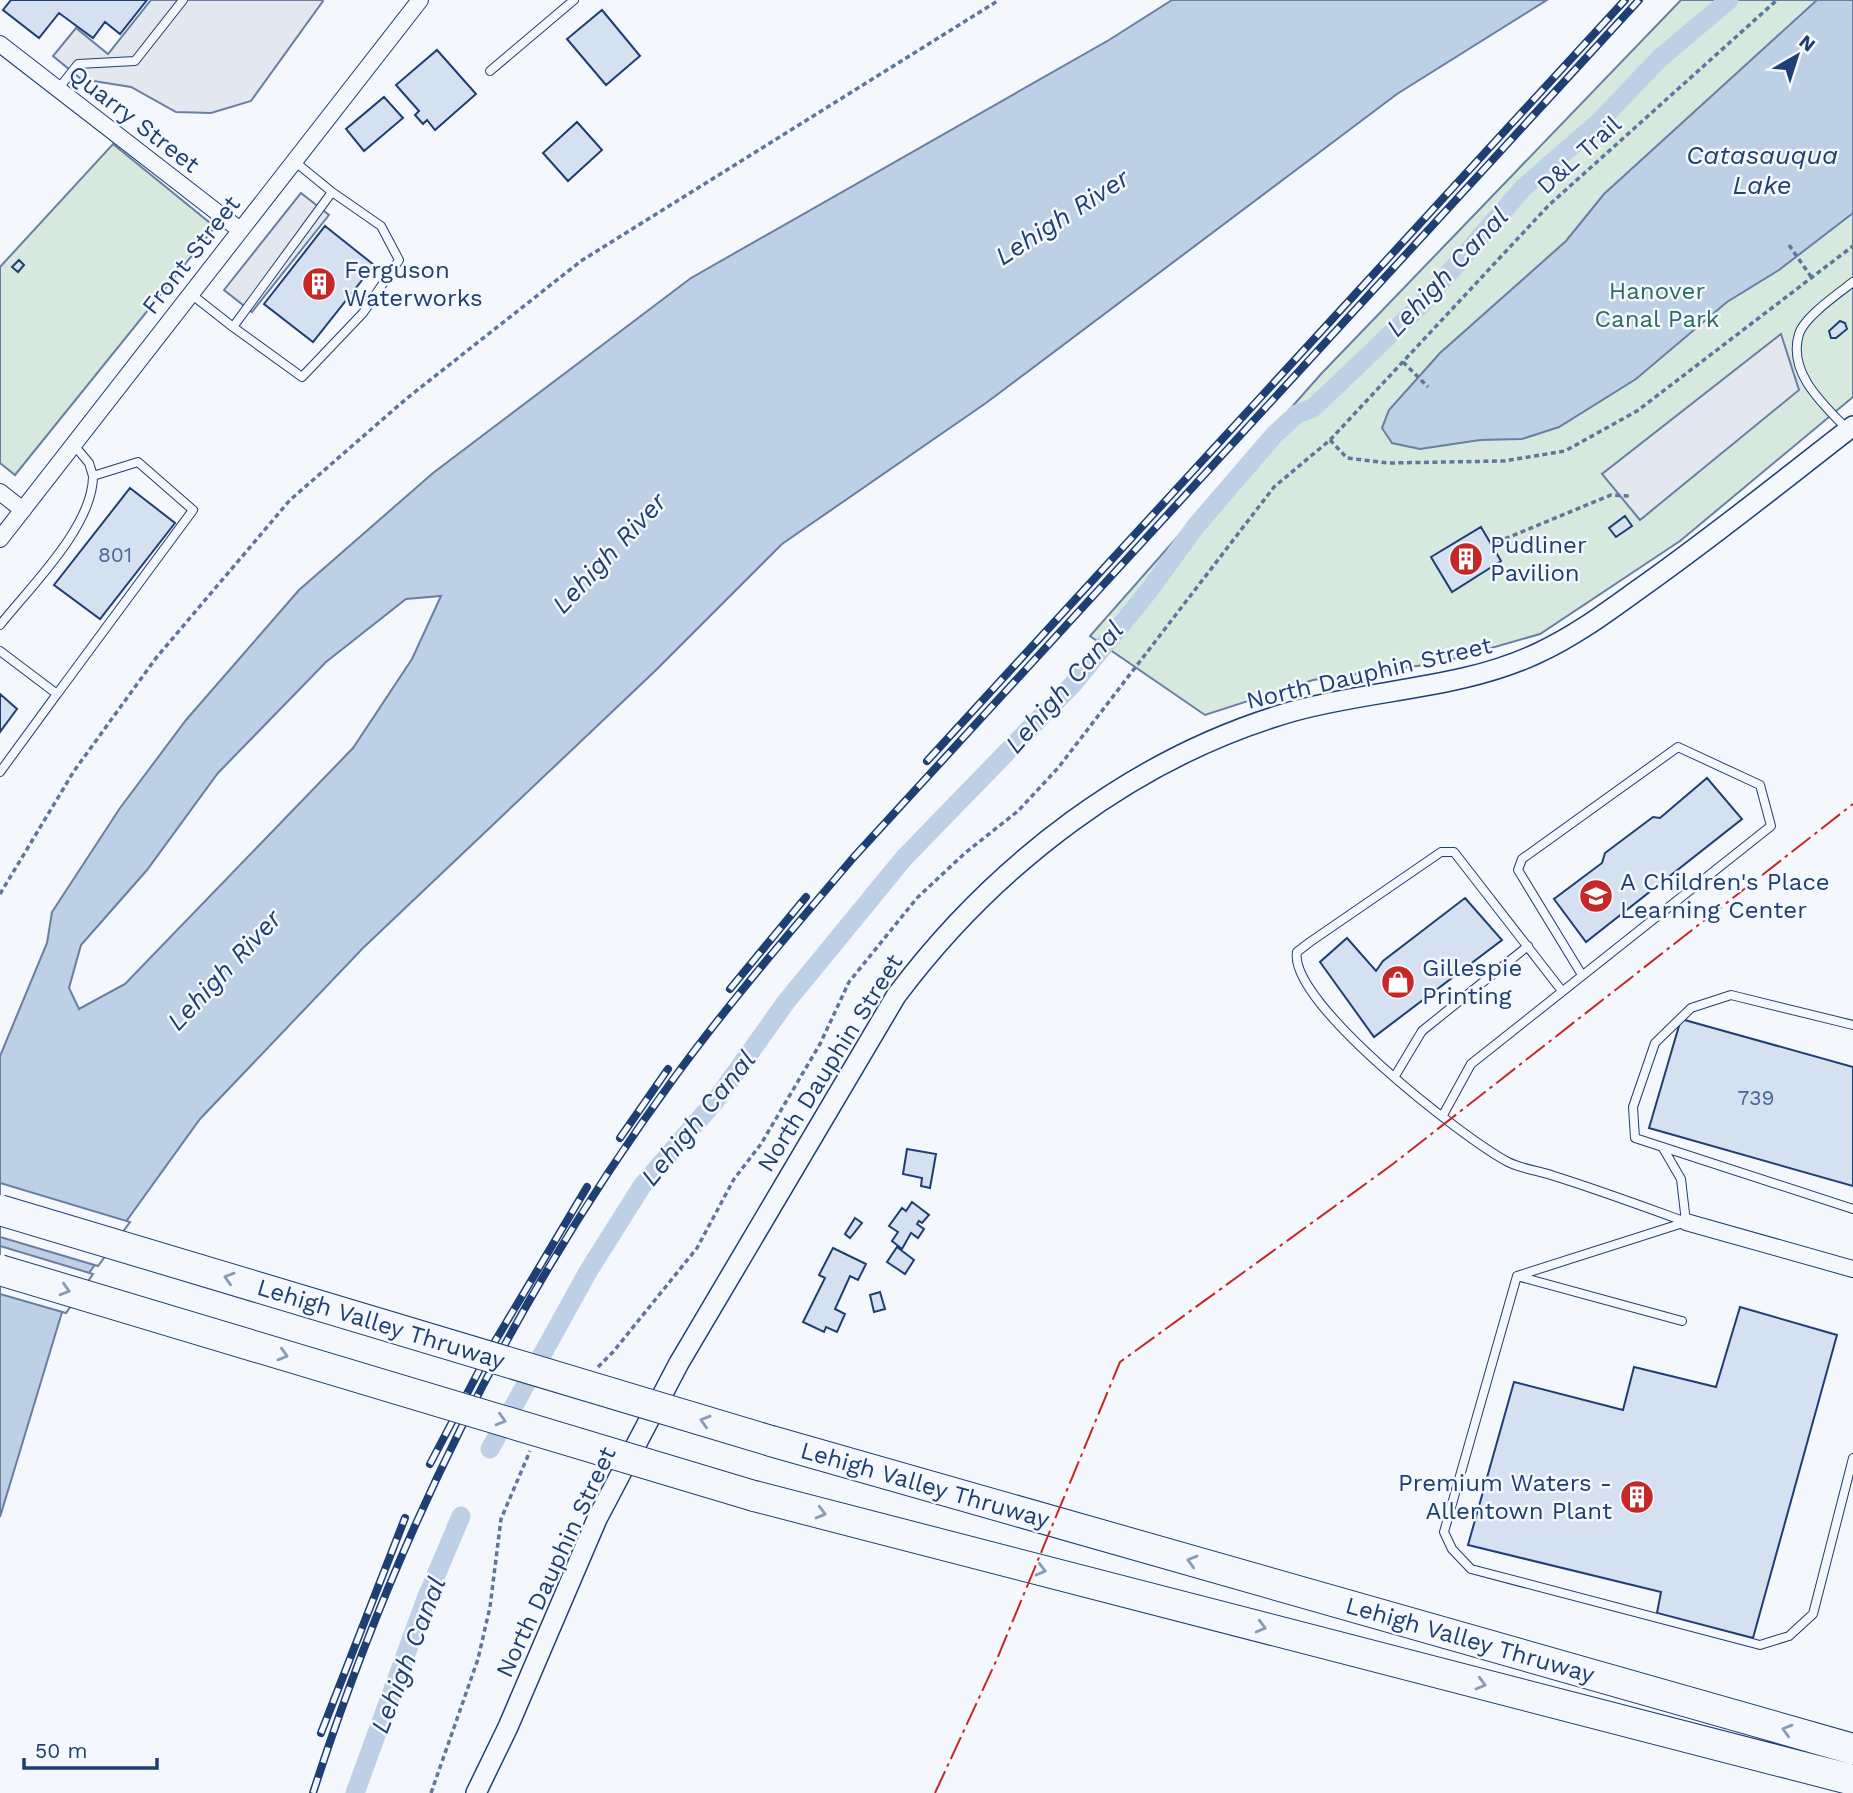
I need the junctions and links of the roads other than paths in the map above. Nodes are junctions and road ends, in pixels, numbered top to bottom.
1 (183, 0) edge
2 (419, 0) edge
3 (574, 0) edge
4 (0, 44) edge
5 (489, 71) dead end
6 (58, 88) junction
7 (294, 161) junction
8 (332, 192) junction
9 (240, 230) junction
10 (1853, 282) edge
11 (191, 293) junction
12 (233, 327) junction
13 (1851, 428) edge
14 (74, 444) junction
15 (93, 476) junction
16 (0, 492) edge
17 (23, 510) junction
18 (0, 539) edge
19 (0, 625) edge
20 (0, 651) edge
21 (57, 694) junction
22 (0, 772) edge
23 (1528, 946) junction
24 (1582, 975) junction
25 (1562, 991) junction
26 (1853, 1025) edge
27 (1395, 1076) junction
28 (1443, 1115) junction
29 (1663, 1148) junction
30 (1853, 1209) edge
31 (0, 1210) edge
32 (1686, 1222) junction
33 (1853, 1269) edge
34 (0, 1270) edge
35 (1517, 1276) junction
36 (1682, 1321) dead end
37 (1853, 1458) edge
38 (1853, 1749) edge
39 (1853, 1780) edge
40 (476, 1793) edge

1 - 6 lane
2 - 7 street, Front Street
3 - 5 lane
4 - 6 street, Quarry Street
6 - 9 street, Quarry Street
7 - 8 lane
7 - 9 street, Front Street
8 - 12 lane
8 - 12 lane
9 - 11 street, Front Street
10 - 13 lane
11 - 12 lane
11 - 14 street, Front Street
13 - 40 street, North Dauphin Street
14 - 15 lane
14 - 17 street, Front Street
15 - 19 lane
15 - 21 lane
16 - 17 street
17 - 18 street, Front Street
20 - 21 lane
21 - 22 lane
23 - 25 lane
23 - 27 lane
23 - 27 lane
24 - 24 lane
24 - 25 lane
25 - 28 lane
26 - 29 lane
27 - 28 lane
28 - 32 lane
29 - 30 lane
29 - 32 lane
38 -> 31 highway, Lehigh Valley Thruway, bridge
32 - 33 street
32 - 35 lane
34 -> 39 highway, Lehigh Valley Thruway, bridge
35 - 36 lane
35 - 37 lane

